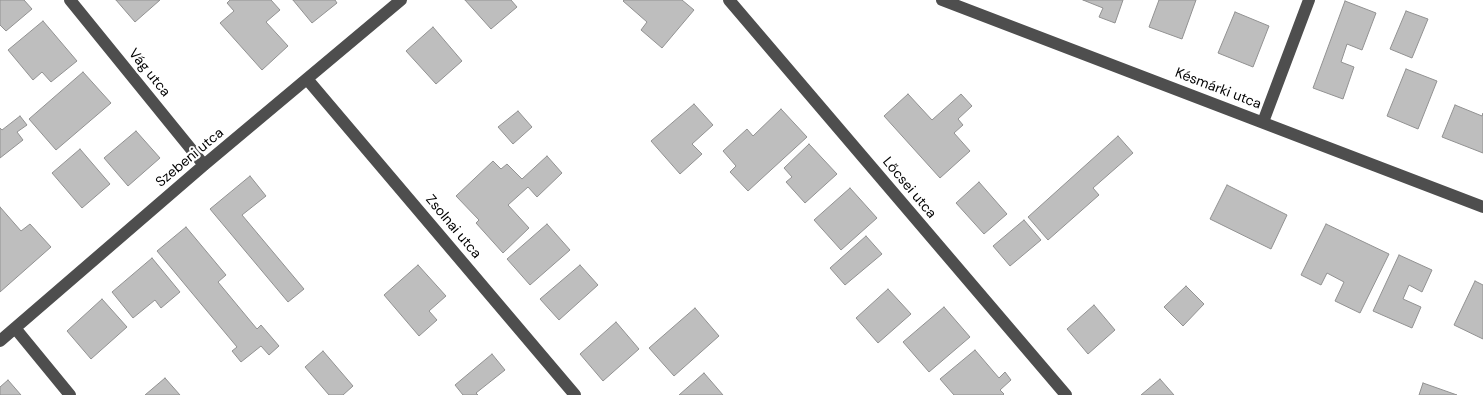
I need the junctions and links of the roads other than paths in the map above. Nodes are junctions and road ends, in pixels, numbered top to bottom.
1 (70, 0) edge
2 (401, 0) edge
3 (729, 0) edge
4 (942, 0) edge
5 (1309, 0) edge
6 (961, 3) edge
7 (307, 79) junction
8 (1263, 122) junction
9 (204, 165) junction
10 (1483, 207) edge
11 (14, 328) junction
12 (0, 341) edge
13 (70, 395) edge
14 (575, 395) edge
15 (1066, 395) edge

1 - 9 street, Vág utca
2 - 7 street, Szebeni utca
3 - 15 street, Lőcsei utca
4 - 6 street, Késmárki utca
5 - 8 street
6 - 8 street, Késmárki utca
7 - 9 street, Szebeni utca
7 - 14 street, Zsolnai utca
8 - 10 street, Késmárki utca
9 - 11 street, Szebeni utca
11 - 12 street, Szebeni utca
11 - 13 street

